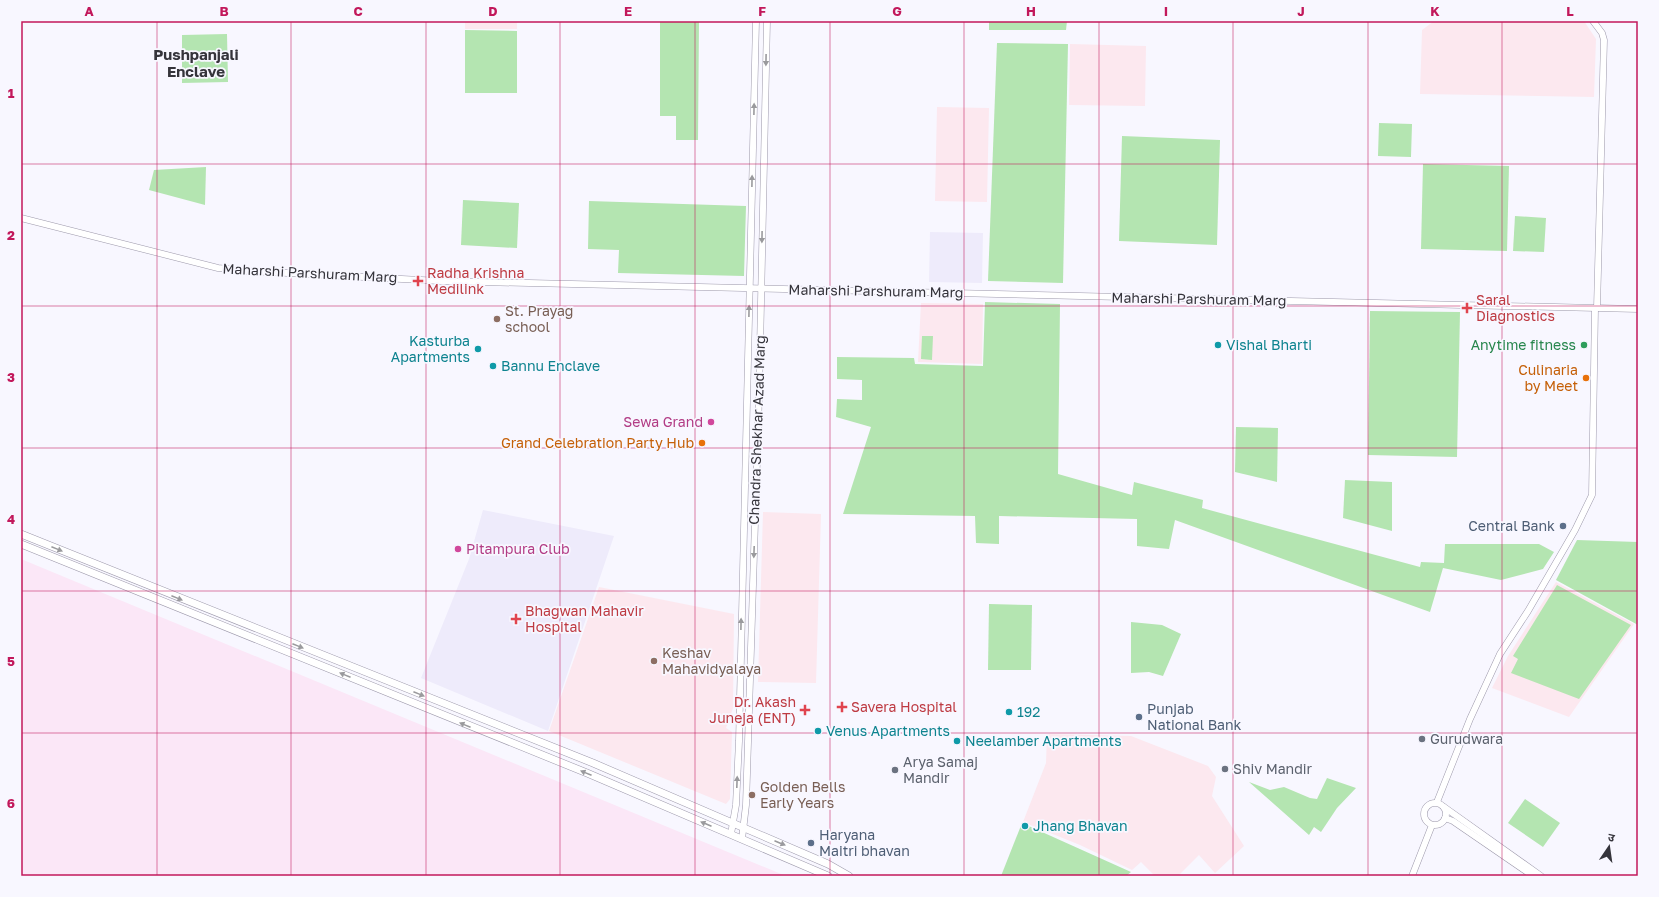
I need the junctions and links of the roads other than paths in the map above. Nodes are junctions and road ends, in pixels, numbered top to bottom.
1 (756, 21) edge
2 (767, 21) edge
3 (1593, 21) edge
4 (753, 148) junction
5 (764, 148) junction
6 (753, 155) junction
7 (764, 156) junction
8 (21, 218) edge
9 (750, 288) junction
10 (761, 289) junction
11 (1596, 308) junction
12 (1638, 309) edge
13 (21, 534) edge
14 (21, 544) edge
15 (439, 702) junction
16 (434, 712) junction
17 (1437, 802) junction
18 (1444, 807) junction
19 (1445, 818) junction
20 (734, 823) junction
21 (1432, 825) junction
22 (744, 828) junction
23 (731, 834) junction
24 (742, 839) junction
25 (828, 876) edge
26 (849, 876) edge
27 (1412, 876) edge
28 (1533, 876) edge
29 (1541, 876) edge

4 -> 1 street, Chandra Shekhar Azad Marg
2 -> 5 street, Chandra Shekhar Azad Marg
3 - 11 street
4 - 5 street
4 - 6 street, Chandra Shekhar Azad Marg
5 - 7 street, Chandra Shekhar Azad Marg
6 - 7 street
9 -> 6 street, Chandra Shekhar Azad Marg
7 -> 10 street, Chandra Shekhar Azad Marg
8 - 9 street, Maharshi Parshuram Marg
9 - 10 street, Maharshi Parshuram Marg
20 -> 9 street, Chandra Shekhar Azad Marg
10 - 11 street, Maharshi Parshuram Marg
10 -> 22 street, Chandra Shekhar Azad Marg
11 - 12 street, Maharshi Parshuram Marg
11 - 17 street
13 -> 15 main road
16 -> 14 main road
15 - 16 main road
15 - 20 main road
23 -> 16 main road
17 - 18 street
17 - 21 street
18 - 19 street
18 - 29 street
19 - 21 street
19 - 28 street
20 - 22 main road
20 - 23 street, Chandra Shekhar Azad Marg
21 - 27 street
22 - 24 street, Chandra Shekhar Azad Marg
22 -> 26 main road
23 - 24 main road
24 - 25 main road

